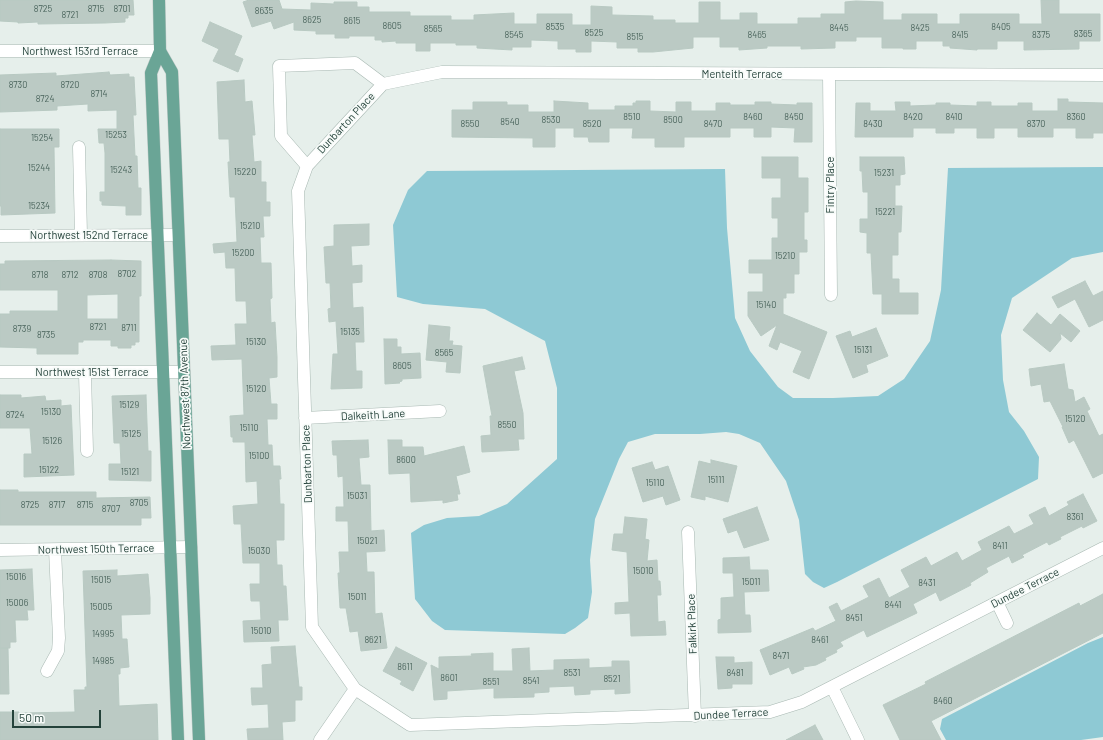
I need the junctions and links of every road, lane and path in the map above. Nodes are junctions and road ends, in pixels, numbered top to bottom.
1 (159, 0) edge
2 (0, 51) edge
3 (160, 51) junction
4 (829, 74) junction
5 (1103, 75) edge
6 (383, 84) junction
7 (79, 147) dead end
8 (306, 166) junction
9 (80, 235) junction
10 (157, 235) junction
11 (178, 235) junction
12 (0, 236) edge
13 (831, 295) dead end
14 (0, 372) edge
15 (163, 372) junction
16 (184, 372) junction
17 (85, 373) junction
18 (440, 411) dead end
19 (305, 418) junction
20 (87, 451) dead end
21 (688, 532) dead end
22 (170, 547) junction
23 (191, 547) junction
24 (1103, 548) edge
25 (0, 550) edge
26 (55, 550) junction
27 (996, 602) junction
28 (1007, 623) dead end
29 (47, 672) dead end
30 (832, 687) junction
31 (355, 689) junction
32 (695, 716) junction
33 (178, 740) edge
34 (199, 740) edge
35 (320, 740) edge
36 (858, 740) edge

1 - 3 main road, Northwest 87th Avenue
2 - 3 street, Northwest 153rd Terrace
3 - 10 main road, Northwest 87th Avenue
3 - 11 main road, Northwest 87th Avenue
4 - 5 street, Menteith Terrace
4 - 6 street, Menteith Terrace
4 - 13 street, Fintry Place
6 - 8 street, Dunbarton Place
6 - 8 street, Dunbarton Place
7 - 9 street
8 - 19 street, Dunbarton Place
9 - 10 street, Northwest 152nd Terrace
9 - 12 street, Northwest 152nd Terrace
10 - 11 street, Northwest 152nd Terrace
10 - 15 main road, Northwest 87th Avenue
11 - 16 main road, Northwest 87th Avenue
14 - 17 street, Northwest 151st Terrace
15 - 16 street, Northwest 151st Terrace
15 - 17 street, Northwest 151st Terrace
15 - 22 main road, Northwest 87th Avenue
16 - 23 main road, Northwest 87th Avenue
17 - 20 street
18 - 19 street, Dalkeith Lane
19 - 31 street, Dunbarton Place
21 - 32 street, Falkirk Place
22 - 23 street, Northwest 150th Terrace
22 - 26 street, Northwest 150th Terrace
22 - 33 main road, Northwest 87th Avenue
23 - 34 main road, Northwest 87th Avenue
24 - 27 street, Dundee Terrace
25 - 26 street, Northwest 150th Terrace
26 - 29 street
27 - 28 street
27 - 30 street, Dundee Terrace
30 - 32 street, Dundee Terrace
30 - 36 street
31 - 32 street, Dundee Terrace
31 - 35 street

